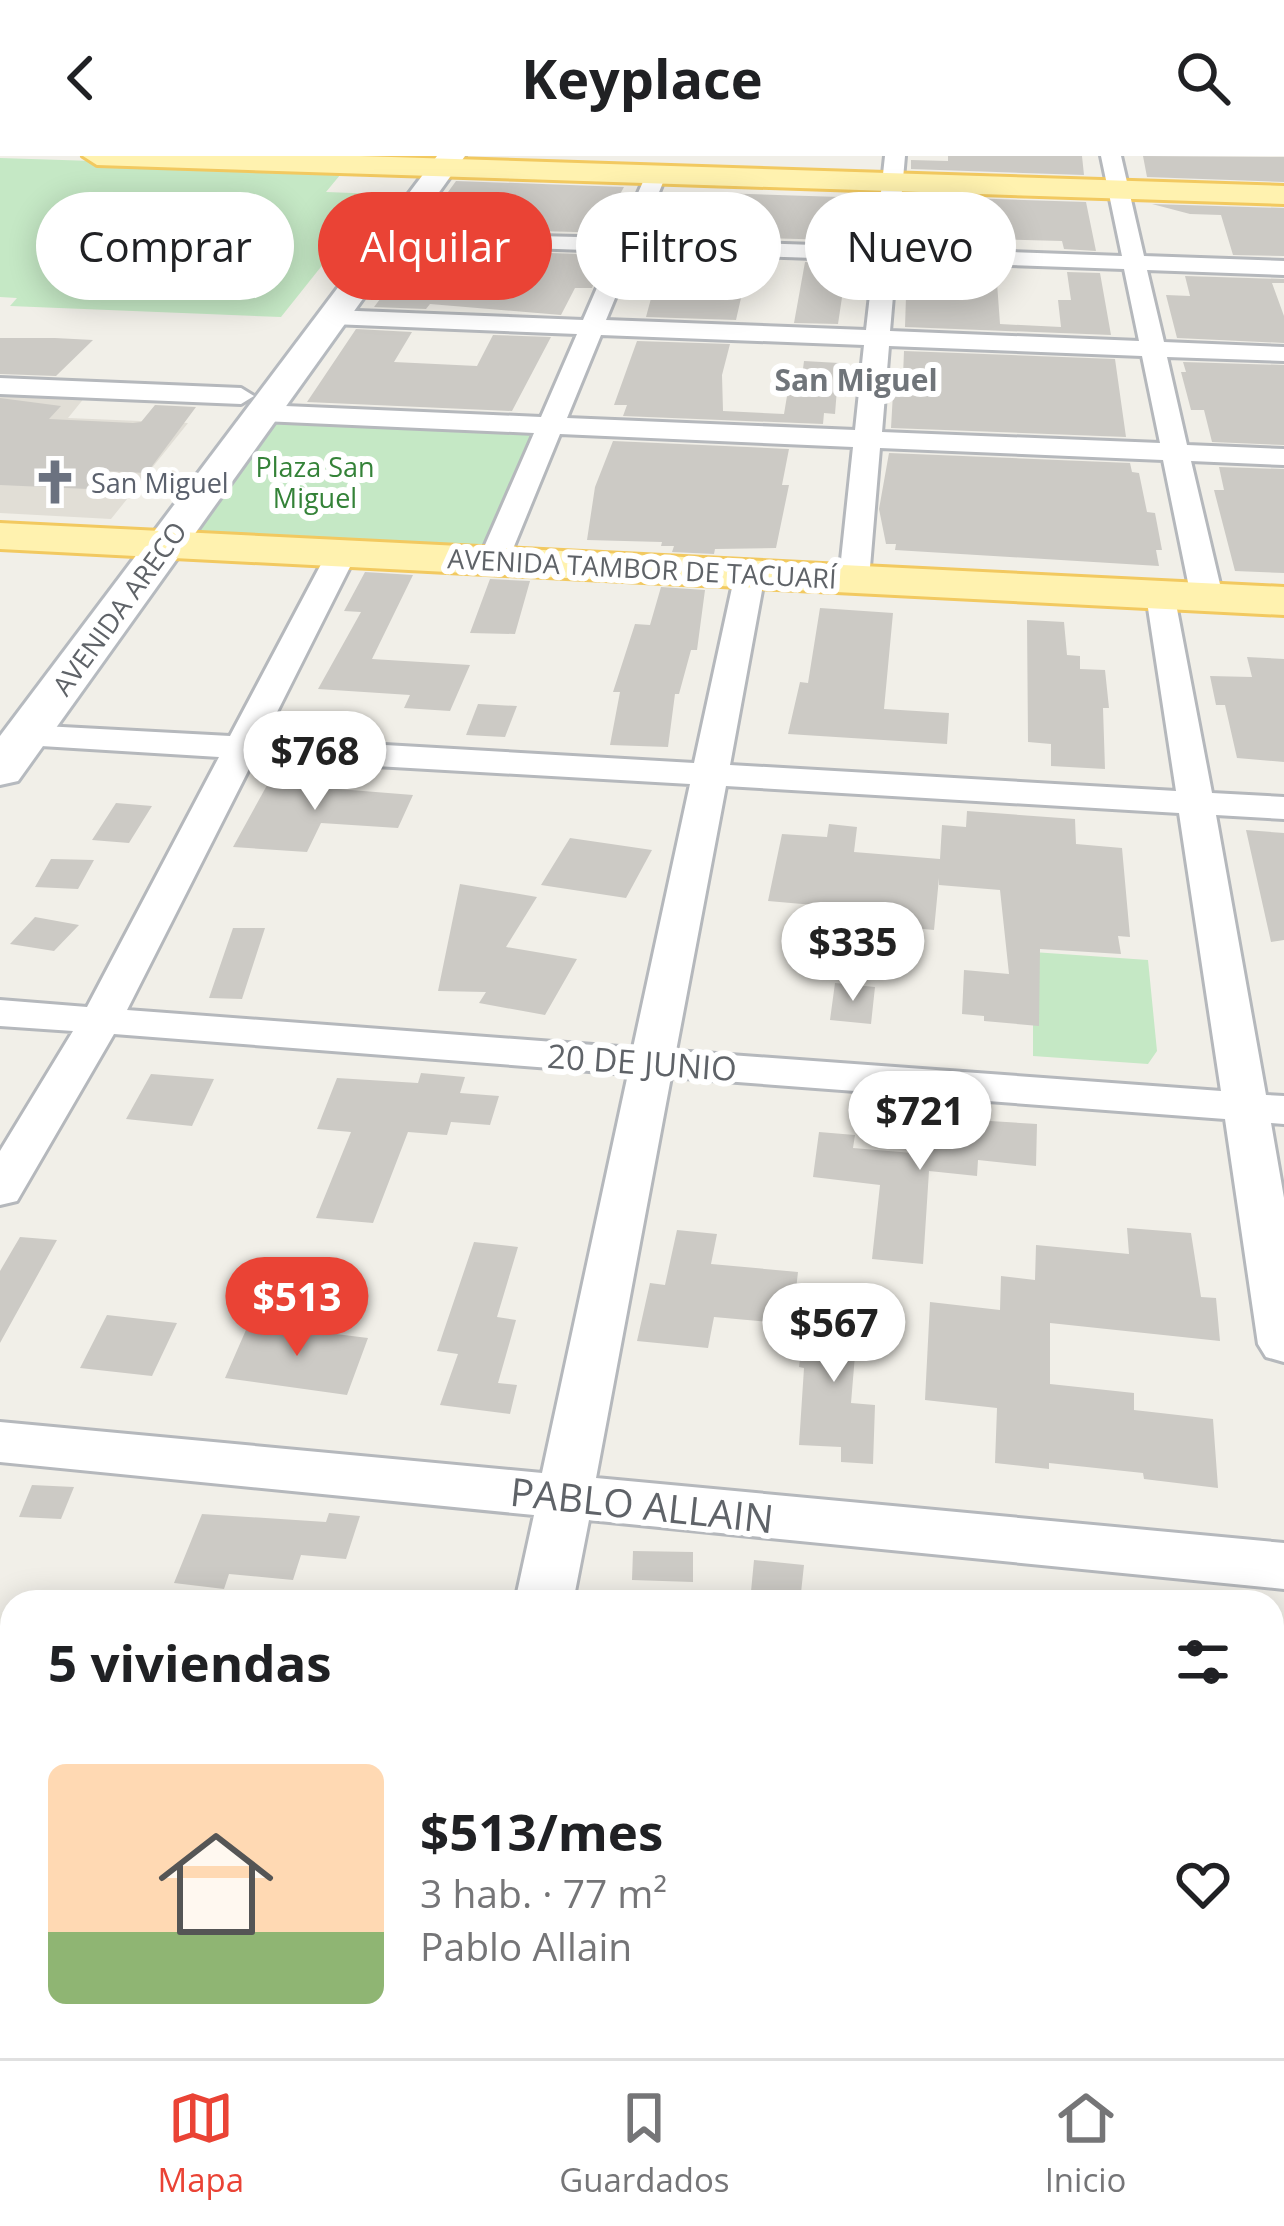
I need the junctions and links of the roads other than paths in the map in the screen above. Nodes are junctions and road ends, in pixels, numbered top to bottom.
1 (97, 156) edge
2 (1111, 156) edge
3 (434, 161) edge
4 (894, 169) edge
5 (656, 175) junction
6 (1122, 190) junction
7 (417, 192) edge
8 (649, 192) edge
9 (1284, 195) edge
10 (1016, 259) edge
11 (1137, 263) junction
12 (1284, 268) edge
13 (345, 300) edge
14 (603, 300) edge
15 (882, 300) edge
16 (332, 317) junction
17 (591, 328) junction
18 (878, 339) junction
19 (1155, 350) junction
20 (1284, 354) edge
21 (0, 386) edge
22 (251, 404) junction
23 (550, 425) junction
24 (868, 439) junction
25 (1177, 452) junction
26 (1284, 457) edge
27 (0, 536) edge
28 (147, 543) junction
29 (342, 554) junction
30 (494, 561) junction
31 (750, 574) junction
32 (854, 579) junction
33 (1162, 595) junction
34 (1207, 597) junction
35 (1284, 601) edge
36 (13, 723) edge
37 (244, 748) junction
38 (0, 770) edge
39 (710, 775) junction
40 (1196, 803) junction
41 (1284, 808) edge
42 (0, 1013) edge
43 (101, 1020) junction
44 (652, 1063) junction
45 (1265, 1109) edge
46 (0, 1190) edge
47 (1284, 1344) edge
48 (0, 1442) edge
49 (565, 1496) junction
50 (1284, 1566) edge
51 (546, 1590) edge

1 - 3 main road
2 - 6 street
3 - 5 main road
3 - 7 main road, AVENIDA ARECO
3 - 22 main road, AVENIDA ARECO
4 - 5 main road
4 - 6 main road
5 - 8 street
6 - 9 main road
6 - 11 street
10 - 11 street
11 - 12 street
11 - 19 street
13 - 16 main road, AVENIDA ARECO
14 - 17 street
15 - 18 street
16 - 17 street
16 - 22 main road, AVENIDA ARECO
17 - 18 street
17 - 23 street
18 - 19 street
18 - 24 street
19 - 20 street
19 - 25 street
21 - 22 street
22 - 23 street
22 - 28 main road, AVENIDA ARECO
23 - 24 street
23 - 30 street
24 - 25 street
24 - 32 street
25 - 26 street
25 - 34 street
27 - 28 main road, AVENIDA TAMBOR DE TACUARÍ
28 - 29 main road, AVENIDA TAMBOR DE TACUARÍ
28 - 36 main road, AVENIDA ARECO
29 - 30 main road, AVENIDA TAMBOR DE TACUARÍ
29 - 37 street
30 - 31 main road, AVENIDA TAMBOR DE TACUARÍ
31 - 32 main road, AVENIDA TAMBOR DE TACUARÍ
31 - 39 street
32 - 33 main road, AVENIDA TAMBOR DE TACUARÍ
33 - 34 main road, AVENIDA TAMBOR DE TACUARÍ
33 - 40 street
34 - 35 main road, AVENIDA TAMBOR DE TACUARÍ
36 - 37 street
36 - 38 main road, AVENIDA ARECO
37 - 39 street
37 - 43 street
39 - 40 street
39 - 44 street
40 - 41 street
40 - 45 street
42 - 43 street, 20 DE JUNIO
43 - 44 street, 20 DE JUNIO
43 - 46 street
44 - 45 street, 20 DE JUNIO
44 - 49 street
45 - 47 street
48 - 49 street, PABLO ALLAIN
49 - 50 street, PABLO ALLAIN
49 - 51 street

